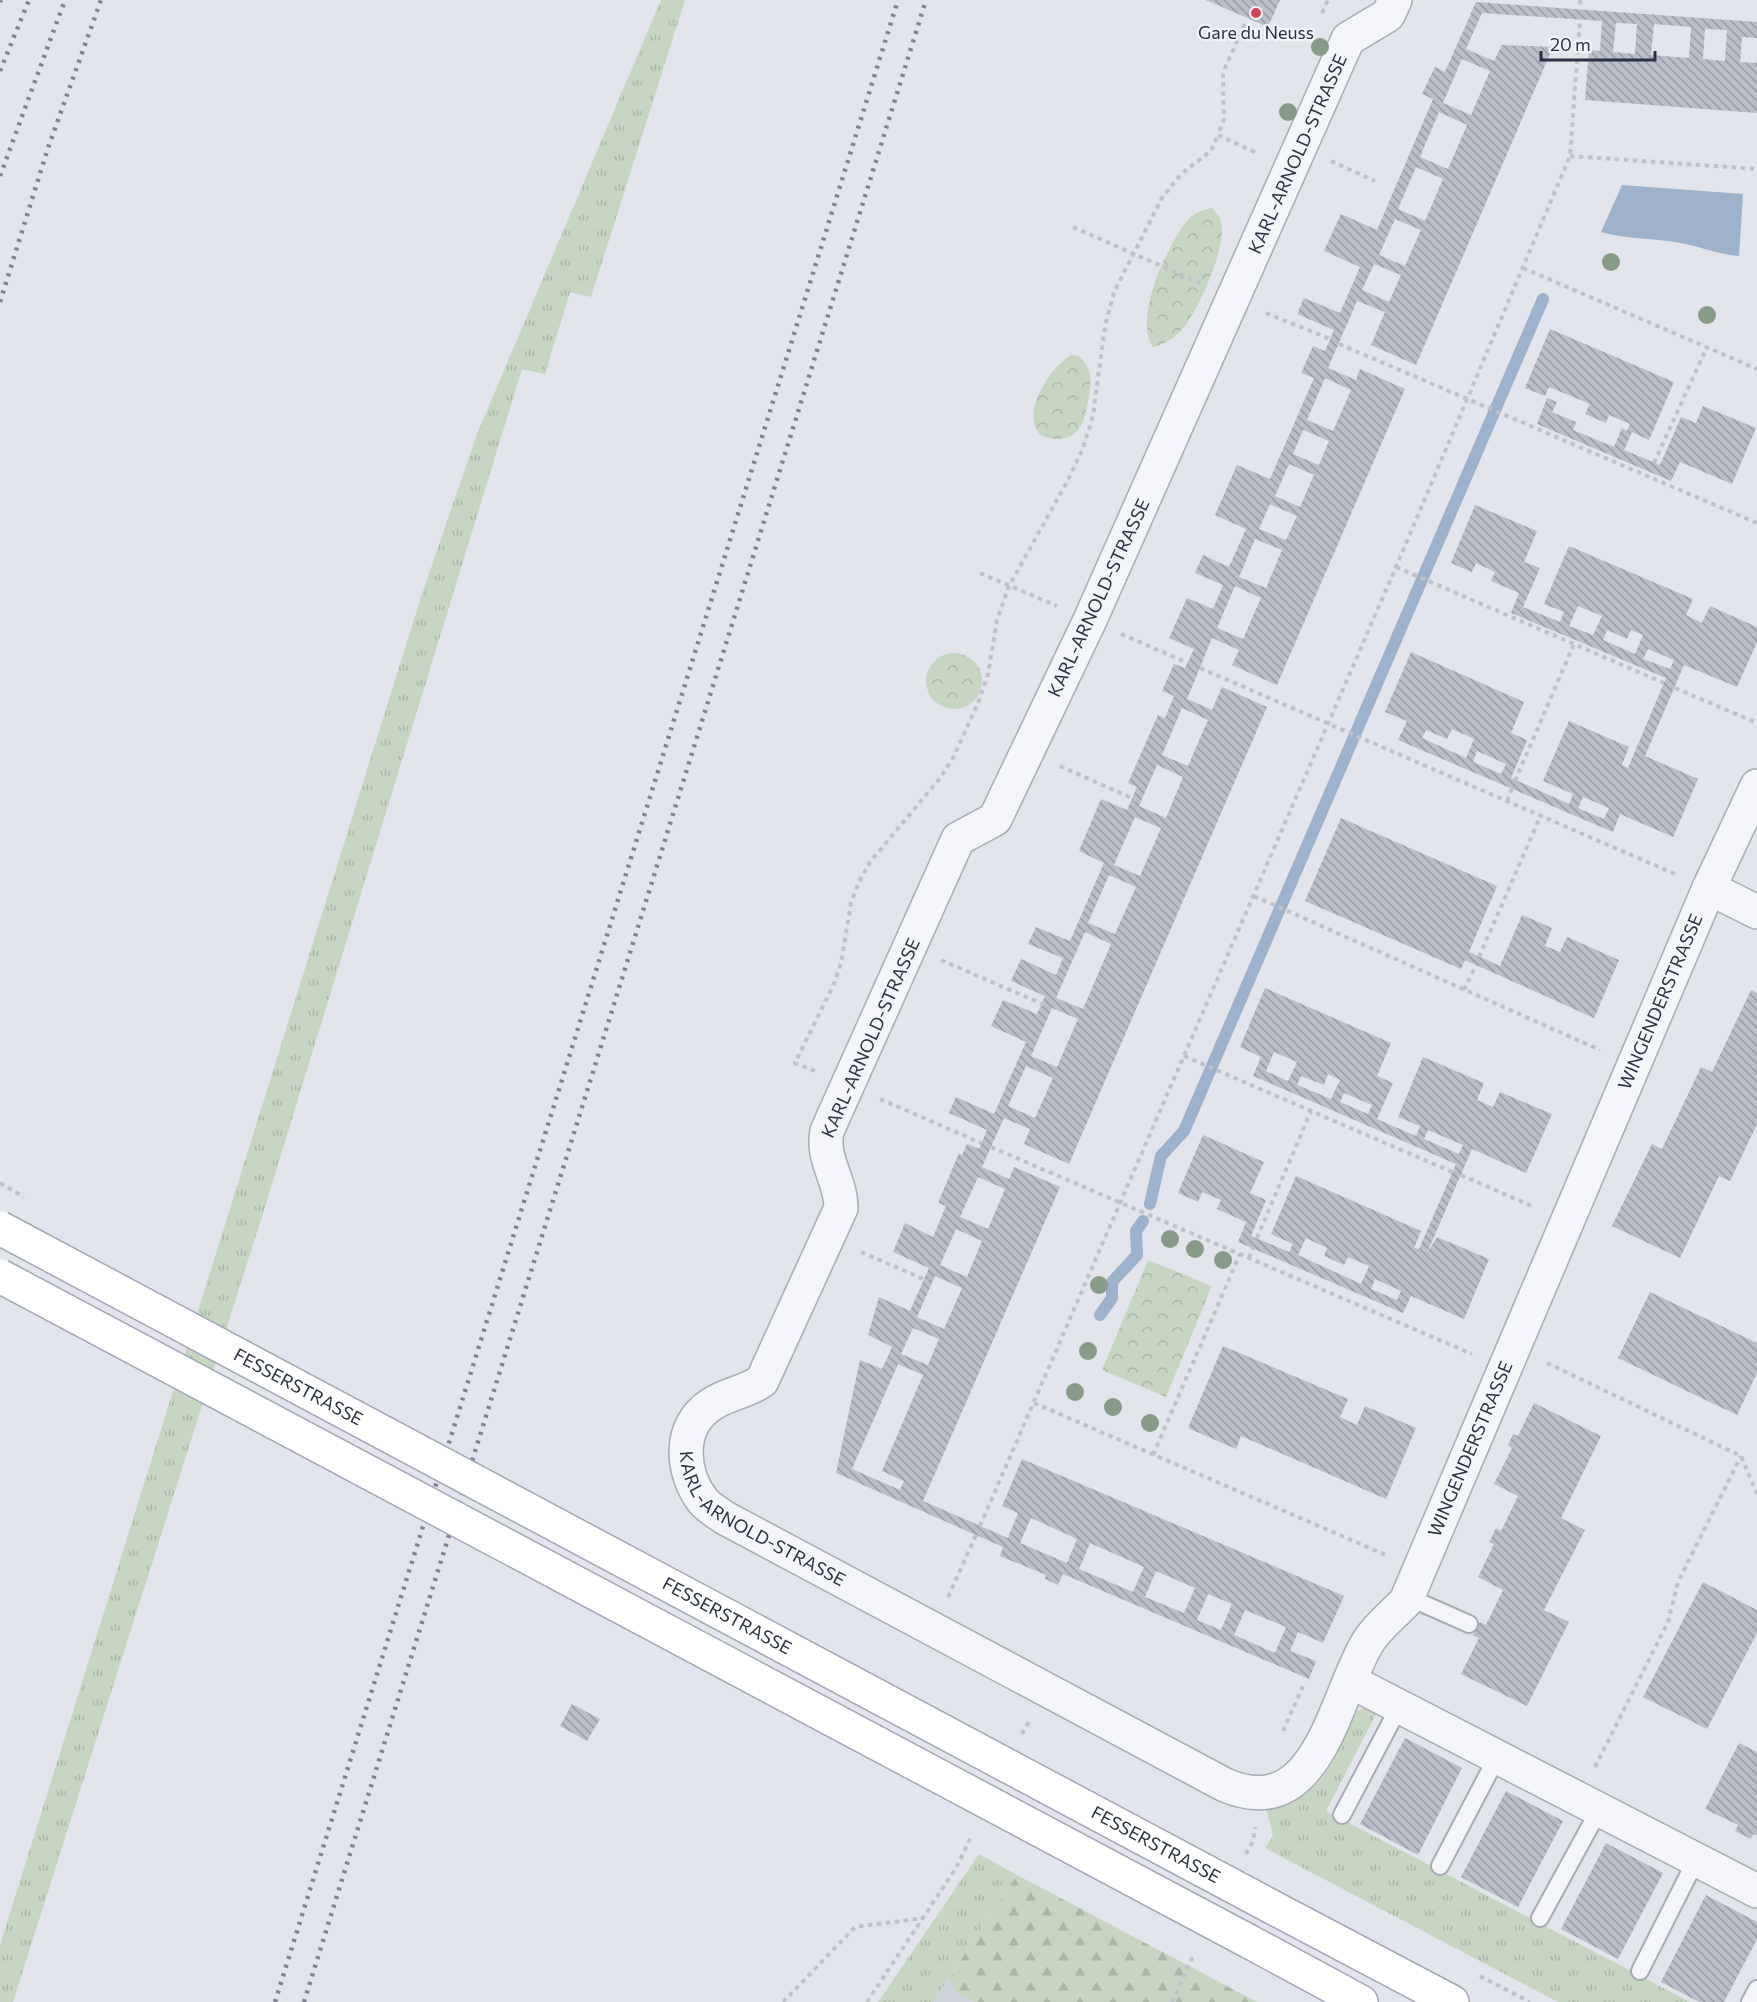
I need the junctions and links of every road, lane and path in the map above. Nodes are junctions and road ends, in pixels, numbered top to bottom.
1 (1395, 0) edge
2 (1580, 0) edge
3 (1581, 9) dead end
4 (1580, 20) dead end
5 (1245, 24) dead end
6 (1218, 135) junction
7 (1569, 156) junction
8 (1292, 168) junction
9 (1757, 169) edge
10 (1073, 227) dead end
11 (1132, 253) junction
12 (1163, 267) dead end
13 (1523, 268) junction
14 (1234, 299) junction
15 (1330, 339) dead end
16 (1339, 344) dead end
17 (1707, 347) junction
18 (1757, 369) edge
19 (1469, 399) junction
20 (1654, 463) dead end
21 (1651, 471) dead end
22 (1648, 477) junction
23 (1757, 523) edge
24 (1396, 567) junction
25 (980, 573) dead end
26 (1009, 586) junction
27 (1059, 607) dead end
28 (1090, 620) junction
29 (1574, 644) junction
30 (1188, 663) dead end
31 (1200, 668) dead end
32 (1664, 683) dead end
33 (1675, 688) dead end
34 (1327, 723) junction
35 (1757, 723) edge
36 (1027, 752) junction
37 (1515, 781) dead end
38 (1757, 786) edge
39 (1512, 789) dead end
40 (1136, 800) dead end
41 (1507, 801) junction
42 (1541, 815) junction
43 (1709, 888) junction
44 (1253, 896) junction
45 (1757, 912) edge
46 (910, 946) junction
47 (1479, 957) dead end
48 (1476, 965) dead end
49 (1464, 990) junction
50 (1047, 1006) dead end
51 (1184, 1056) junction
52 (1634, 1065) junction
53 (806, 1067) dead end
54 (849, 1086) junction
55 (1311, 1111) junction
56 (981, 1143) dead end
57 (991, 1147) dead end
58 (1452, 1172) dead end
59 (1461, 1175) dead end
60 (1120, 1203) junction
61 (1568, 1222) junction
62 (0, 1228) edge
63 (827, 1237) junction
64 (1257, 1238) dead end
65 (1253, 1247) dead end
66 (1240, 1254) junction
67 (1249, 1258) junction
68 (0, 1276) edge
69 (928, 1281) dead end
70 (1510, 1358) junction
71 (1034, 1403) junction
72 (1153, 1455) junction
73 (1741, 1456) junction
74 (1757, 1494) edge
75 (980, 1526) dead end
76 (976, 1535) dead end
77 (1414, 1583) junction
78 (1469, 1624) dead end
79 (934, 1628) junction
80 (1350, 1681) junction
81 (1303, 1686) dead end
82 (1045, 1689) junction
83 (1399, 1707) junction
84 (1283, 1731) dead end
85 (1020, 1738) dead end
86 (1497, 1757) junction
87 (1589, 1804) junction
88 (1342, 1815) dead end
89 (976, 1828) dead end
90 (1696, 1860) junction
91 (1440, 1866) dead end
92 (1757, 1891) edge
93 (923, 1918) junction
94 (1540, 1918) dead end
95 (1640, 1971) dead end
96 (1757, 1989) edge
97 (783, 2002) edge
98 (867, 2002) edge
99 (1361, 2002) edge
100 (1452, 2002) edge
101 (1750, 2002) edge

1 - 8 street, KARL-ARNOLD-STRASSE
2 - 3 path
4 - 7 path
5 - 6 path
6 - 8 path
6 - 11 path
7 - 9 path
7 - 13 path
8 - 14 street, KARL-ARNOLD-STRASSE
10 - 11 path
11 - 12 path
11 - 26 path
13 - 17 path
13 - 19 path
14 - 15 path
14 - 28 street, KARL-ARNOLD-STRASSE
16 - 19 path
17 - 18 path
17 - 20 path
19 - 22 path
19 - 24 path
21 - 22 path
22 - 23 path
24 - 29 path
24 - 34 path
25 - 26 path
26 - 27 path
26 - 53 path
28 - 30 path
28 - 36 street, KARL-ARNOLD-STRASSE
29 - 32 path
29 - 37 path
31 - 34 path
33 - 35 path
34 - 41 path
34 - 44 path
36 - 40 path
36 - 46 street, KARL-ARNOLD-STRASSE
38 - 43 street, WINGENDERSTRASSE
39 - 41 path
41 - 42 path
42 - 43 path
42 - 47 path
43 - 45 street
43 - 52 street, WINGENDERSTRASSE
44 - 49 path
44 - 51 path
46 - 50 path
46 - 54 street, KARL-ARNOLD-STRASSE
48 - 49 path
49 - 52 path
51 - 55 path
51 - 60 path
52 - 61 street, WINGENDERSTRASSE
54 - 56 path
54 - 63 street, KARL-ARNOLD-STRASSE
55 - 58 path
55 - 64 path
57 - 60 path
59 - 61 path
60 - 66 path
60 - 71 path
61 - 70 street, WINGENDERSTRASSE
62 - 100 main road, FESSERSTRASSE, bridge
63 - 69 path
63 - 79 street, KARL-ARNOLD-STRASSE
65 - 67 path
66 - 67 path
66 - 72 path
67 - 70 path
68 - 99 main road, bridge
70 - 73 path
70 - 77 street, WINGENDERSTRASSE
71 - 72 path
71 - 75 path
72 - 77 path
73 - 74 path
73 - 87 path
76 - 79 path
77 - 78 lane
77 - 80 street, WINGENDERSTRASSE
79 - 82 street, KARL-ARNOLD-STRASSE
80 - 82 street, KARL-ARNOLD-STRASSE
80 - 83 street
81 - 84 path
82 - 85 path
83 - 86 street
83 - 88 lane
86 - 87 street
86 - 91 lane
87 - 90 street
87 - 94 lane
89 - 93 path
90 - 92 street
90 - 95 lane
93 - 97 path
93 - 98 path
96 - 101 lane

